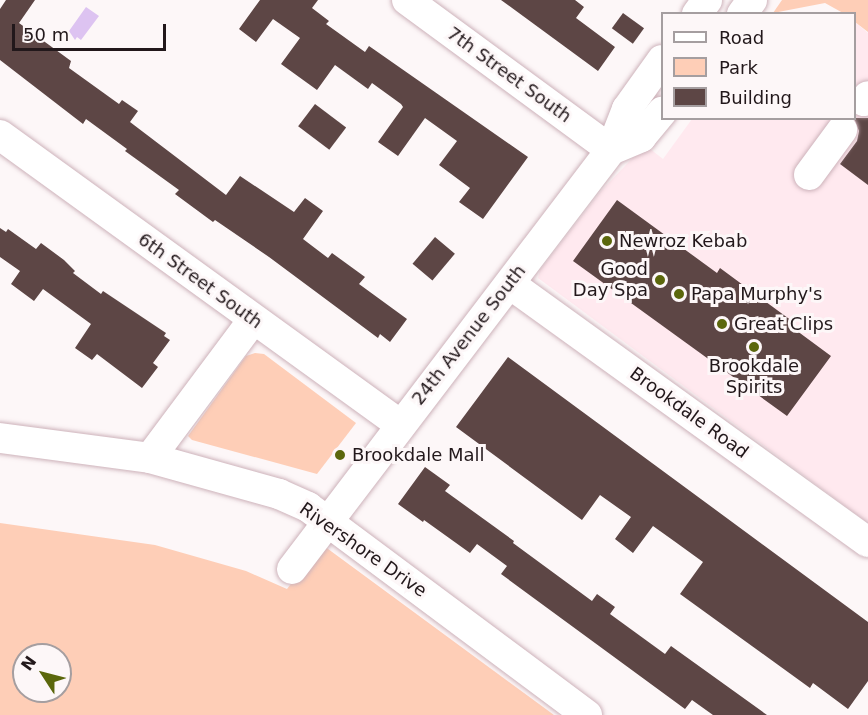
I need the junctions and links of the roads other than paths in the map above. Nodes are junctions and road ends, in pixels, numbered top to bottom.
1 (407, 0) edge
2 (661, 63) edge
3 (661, 114) edge
4 (842, 130) dead end
5 (0, 135) edge
6 (611, 150) junction
7 (809, 175) dead end
8 (510, 284) junction
9 (253, 320) junction
10 (400, 425) junction
11 (0, 438) edge
12 (150, 458) junction
13 (329, 521) junction
14 (868, 542) edge
15 (292, 569) dead end
16 (587, 715) edge

1 - 6 street, 7th Street South
2 - 6 street, 24th Avenue South
3 - 6 street, 24th Avenue South
4 - 7 street
5 - 9 street, 6th Street South
6 - 8 street, 24th Avenue South
8 - 10 street, 24th Avenue South
8 - 14 street, Brookdale Road
9 - 10 street, 6th Street South
9 - 12 street
10 - 13 street, 24th Avenue South
11 - 12 street, Rivershore Drive
12 - 13 street, Rivershore Drive
13 - 15 street, 24th Avenue South
13 - 16 street, Rivershore Drive

